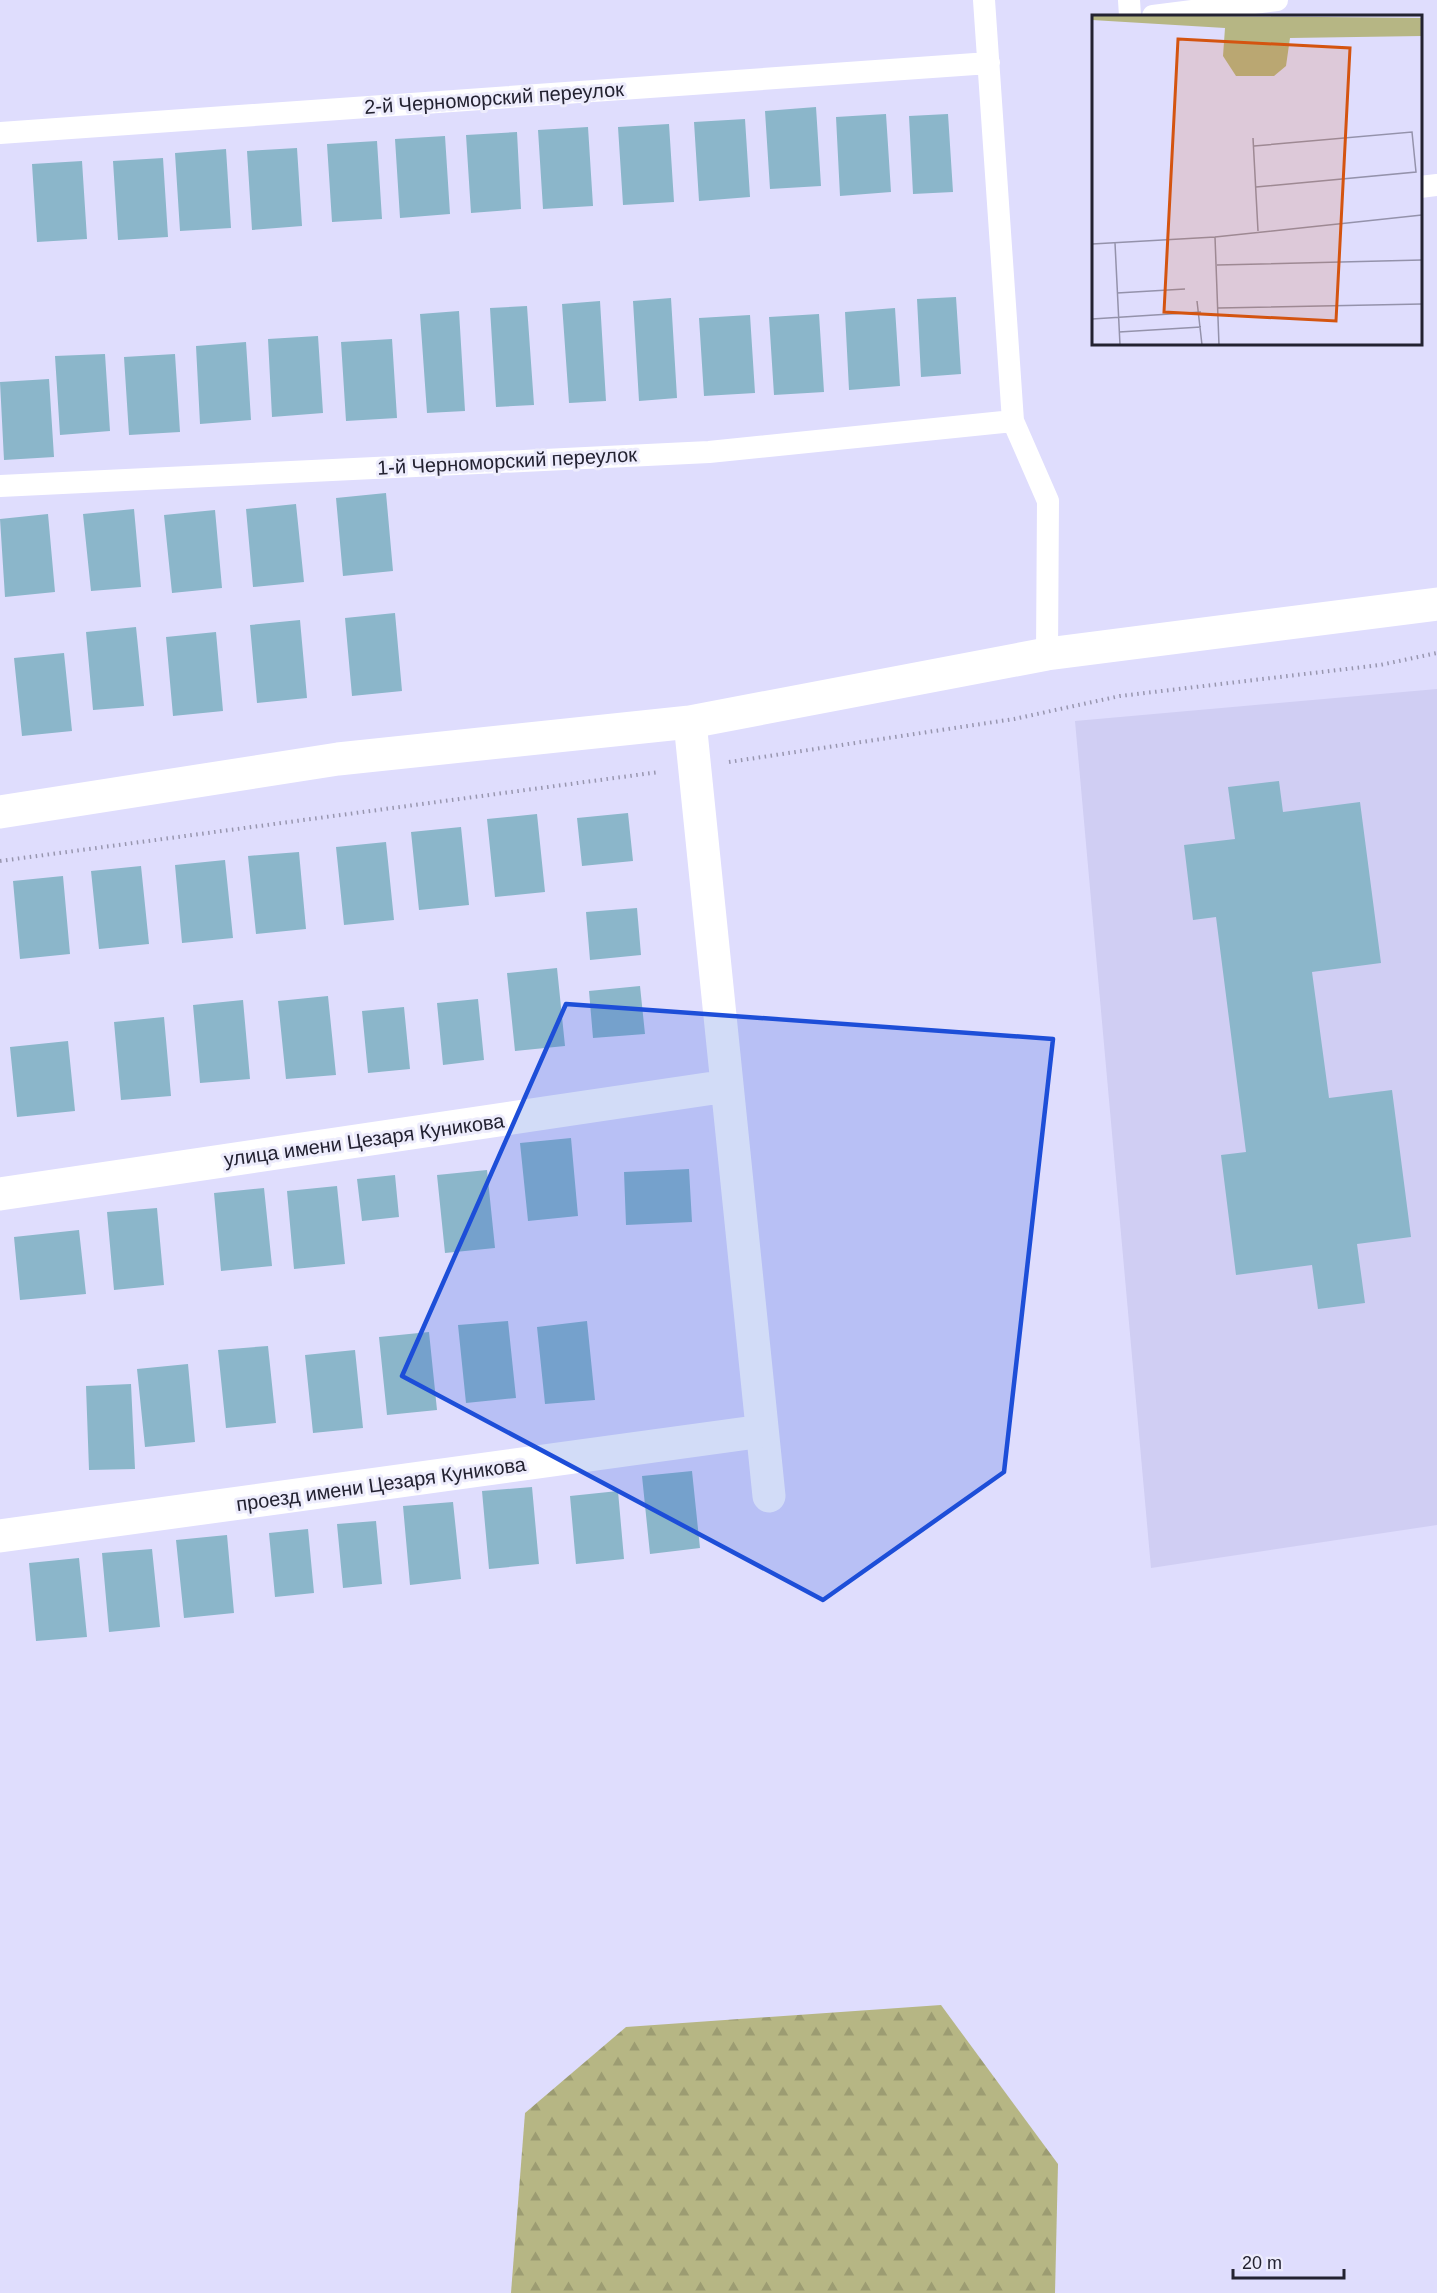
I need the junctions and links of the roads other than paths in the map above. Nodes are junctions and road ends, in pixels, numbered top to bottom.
1 (984, 0) edge
2 (1129, 0) edge
3 (1277, 0) edge
4 (1130, 15) edge
5 (1161, 15) edge
6 (989, 63) junction
7 (0, 133) edge
8 (1437, 185) edge
9 (1422, 187) edge
10 (1014, 422) junction
11 (0, 486) edge
12 (1437, 604) edge
13 (1047, 654) junction
14 (690, 722) junction
15 (0, 812) edge
16 (727, 1086) junction
17 (0, 1194) edge
18 (762, 1431) junction
19 (769, 1496) dead end
20 (0, 1536) edge

1 - 6 lane
2 - 4 lane
3 - 5 lane
6 - 7 lane, 2-й Черноморский переулок
6 - 10 lane
8 - 9 lane
10 - 11 lane, 1-й Черноморский переулок
10 - 13 lane
12 - 13 street
13 - 14 street
14 - 15 street
14 - 16 street
16 - 17 street, улица имени Цезаря Куникова
16 - 18 street
18 - 19 street
18 - 20 street, проезд имени Цезаря Куникова

